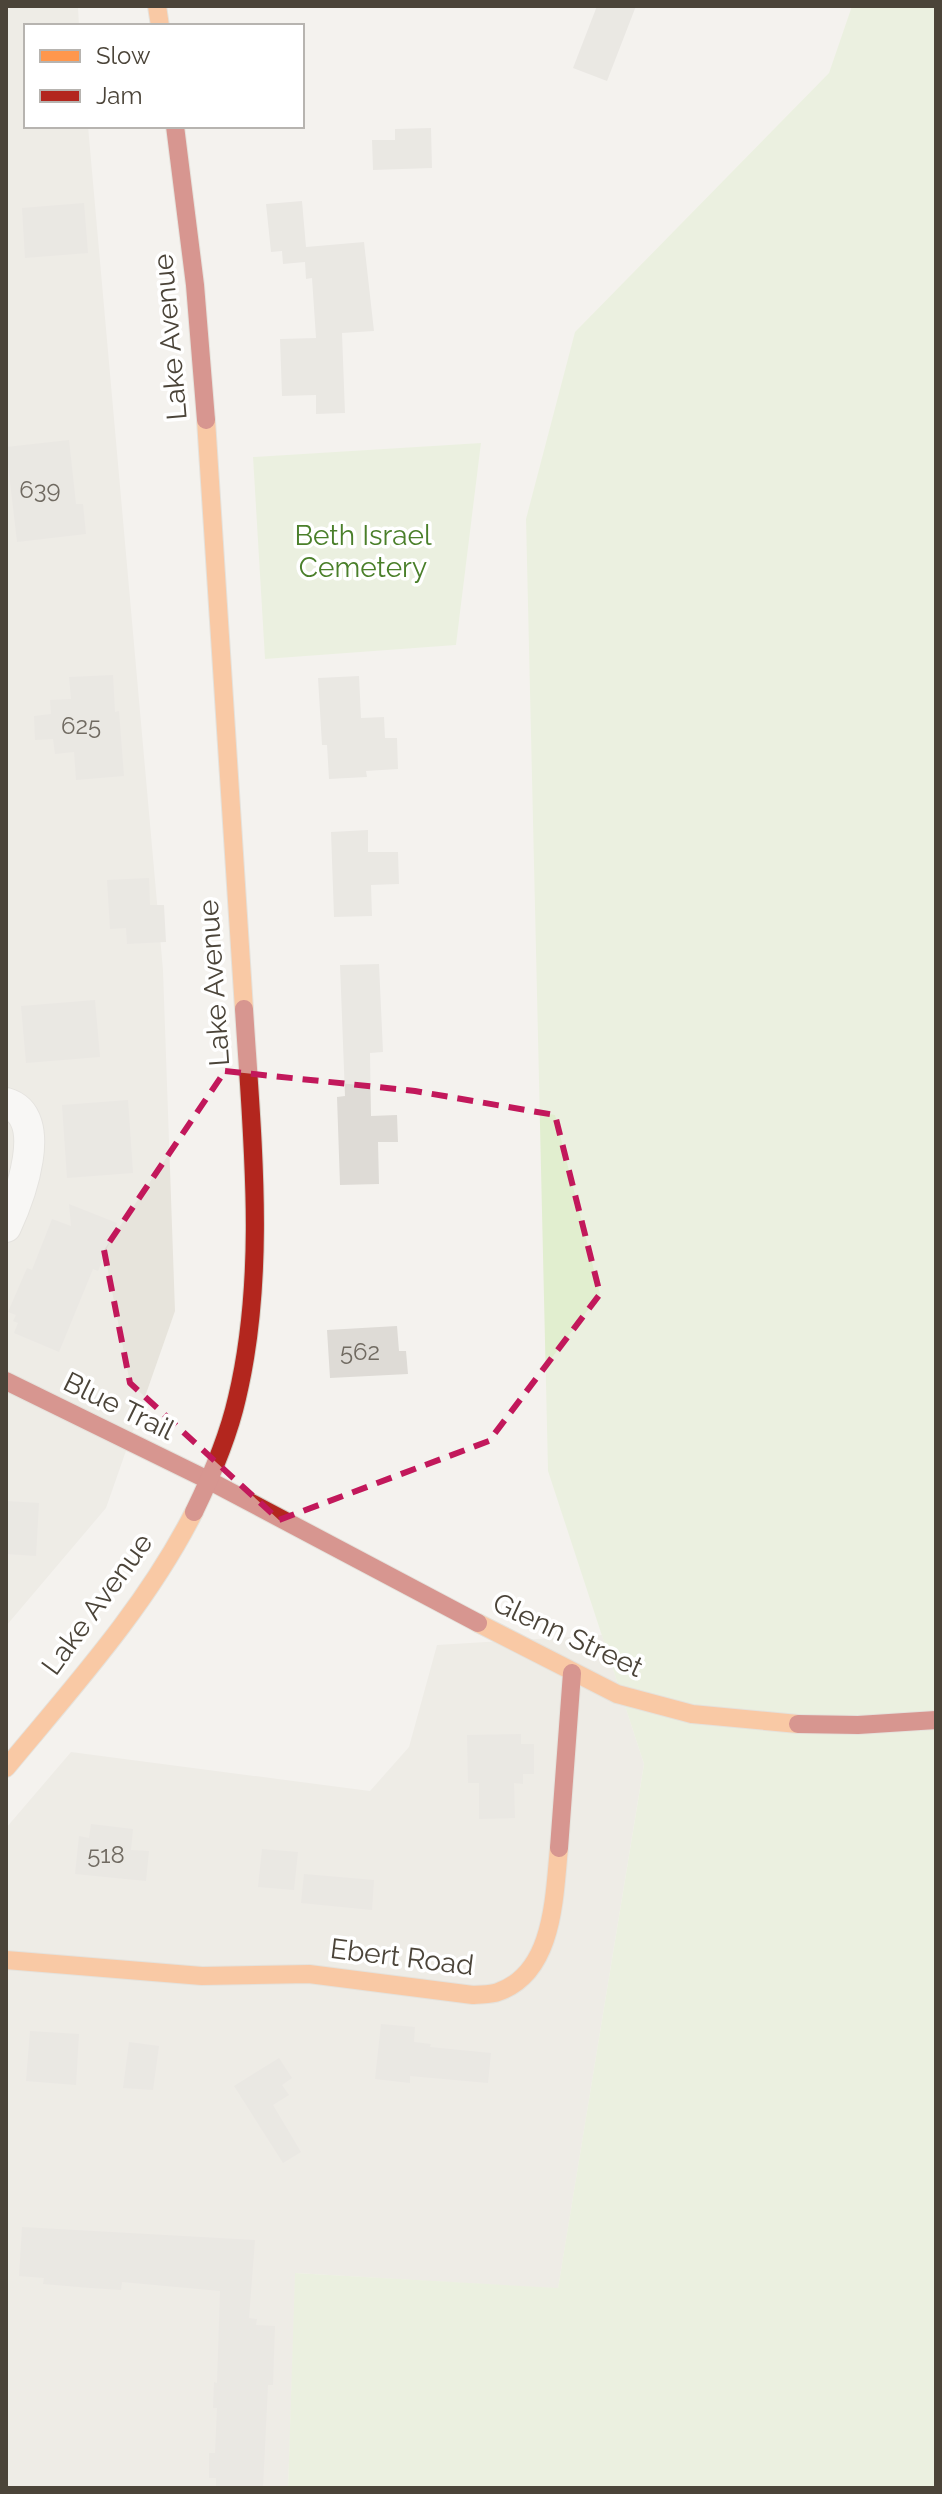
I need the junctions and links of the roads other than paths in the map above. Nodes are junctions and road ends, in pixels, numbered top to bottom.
1 (175, 128) edge
2 (6, 1103) edge
3 (6, 1227) edge
4 (6, 1381) edge
5 (208, 1480) junction
6 (572, 1673) junction
7 (936, 1720) edge
8 (6, 1768) edge
9 (6, 1960) edge

1 - 5 street, Lake Avenue
2 - 3 street
4 - 5 street, Blue Trail
5 - 6 street, Glenn Street
5 - 8 street, Lake Avenue
6 - 7 street, Glenn Street
6 - 9 street, Ebert Road

